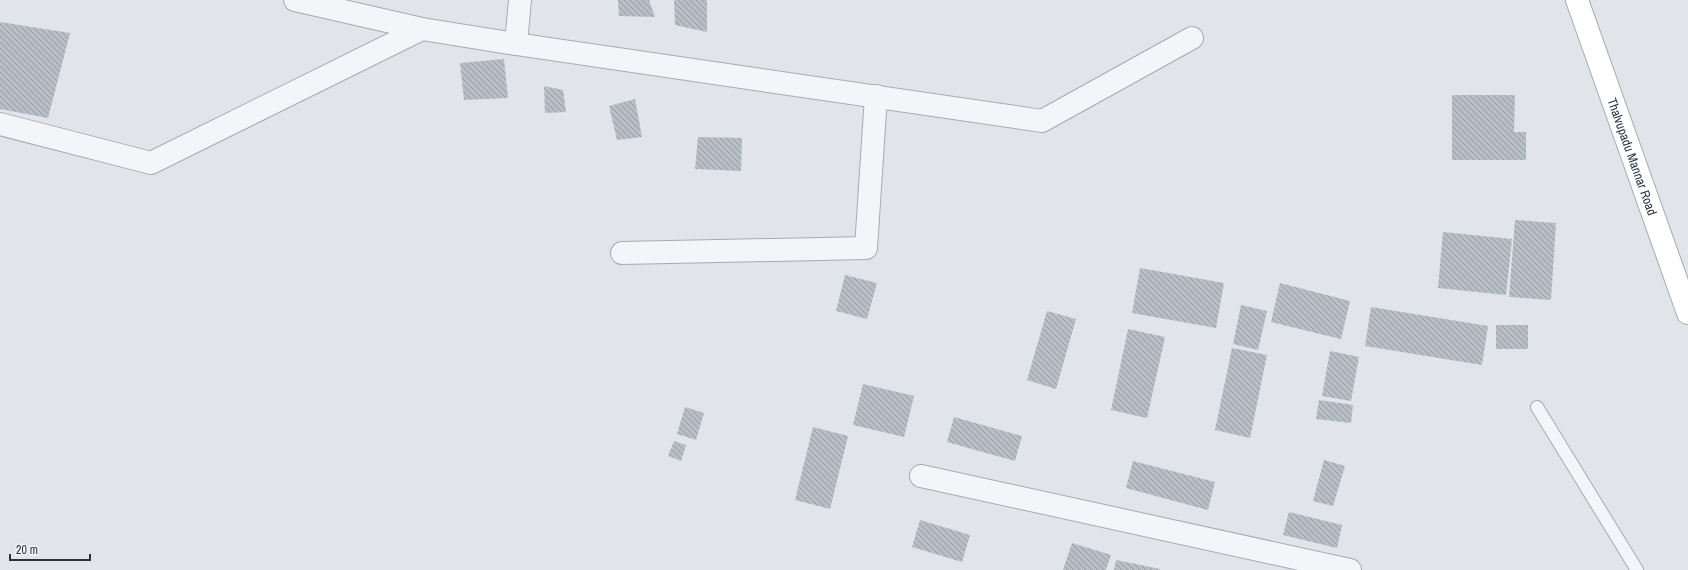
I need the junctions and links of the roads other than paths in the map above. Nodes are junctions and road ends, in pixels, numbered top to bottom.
1 (295, 0) edge
2 (520, 0) edge
3 (1577, 0) edge
4 (422, 29) junction
5 (1192, 38) dead end
6 (516, 44) junction
7 (876, 96) junction
8 (0, 124) edge
9 (622, 253) dead end
10 (1688, 312) edge
11 (1537, 408) dead end
12 (921, 476) dead end
13 (1350, 570) edge
14 (1637, 570) edge

1 - 4 street
2 - 6 street
3 - 10 street, Thalvupadu Mannar Road
4 - 6 street
4 - 8 street
5 - 7 street
6 - 7 street
7 - 9 street
11 - 14 lane
12 - 13 street

